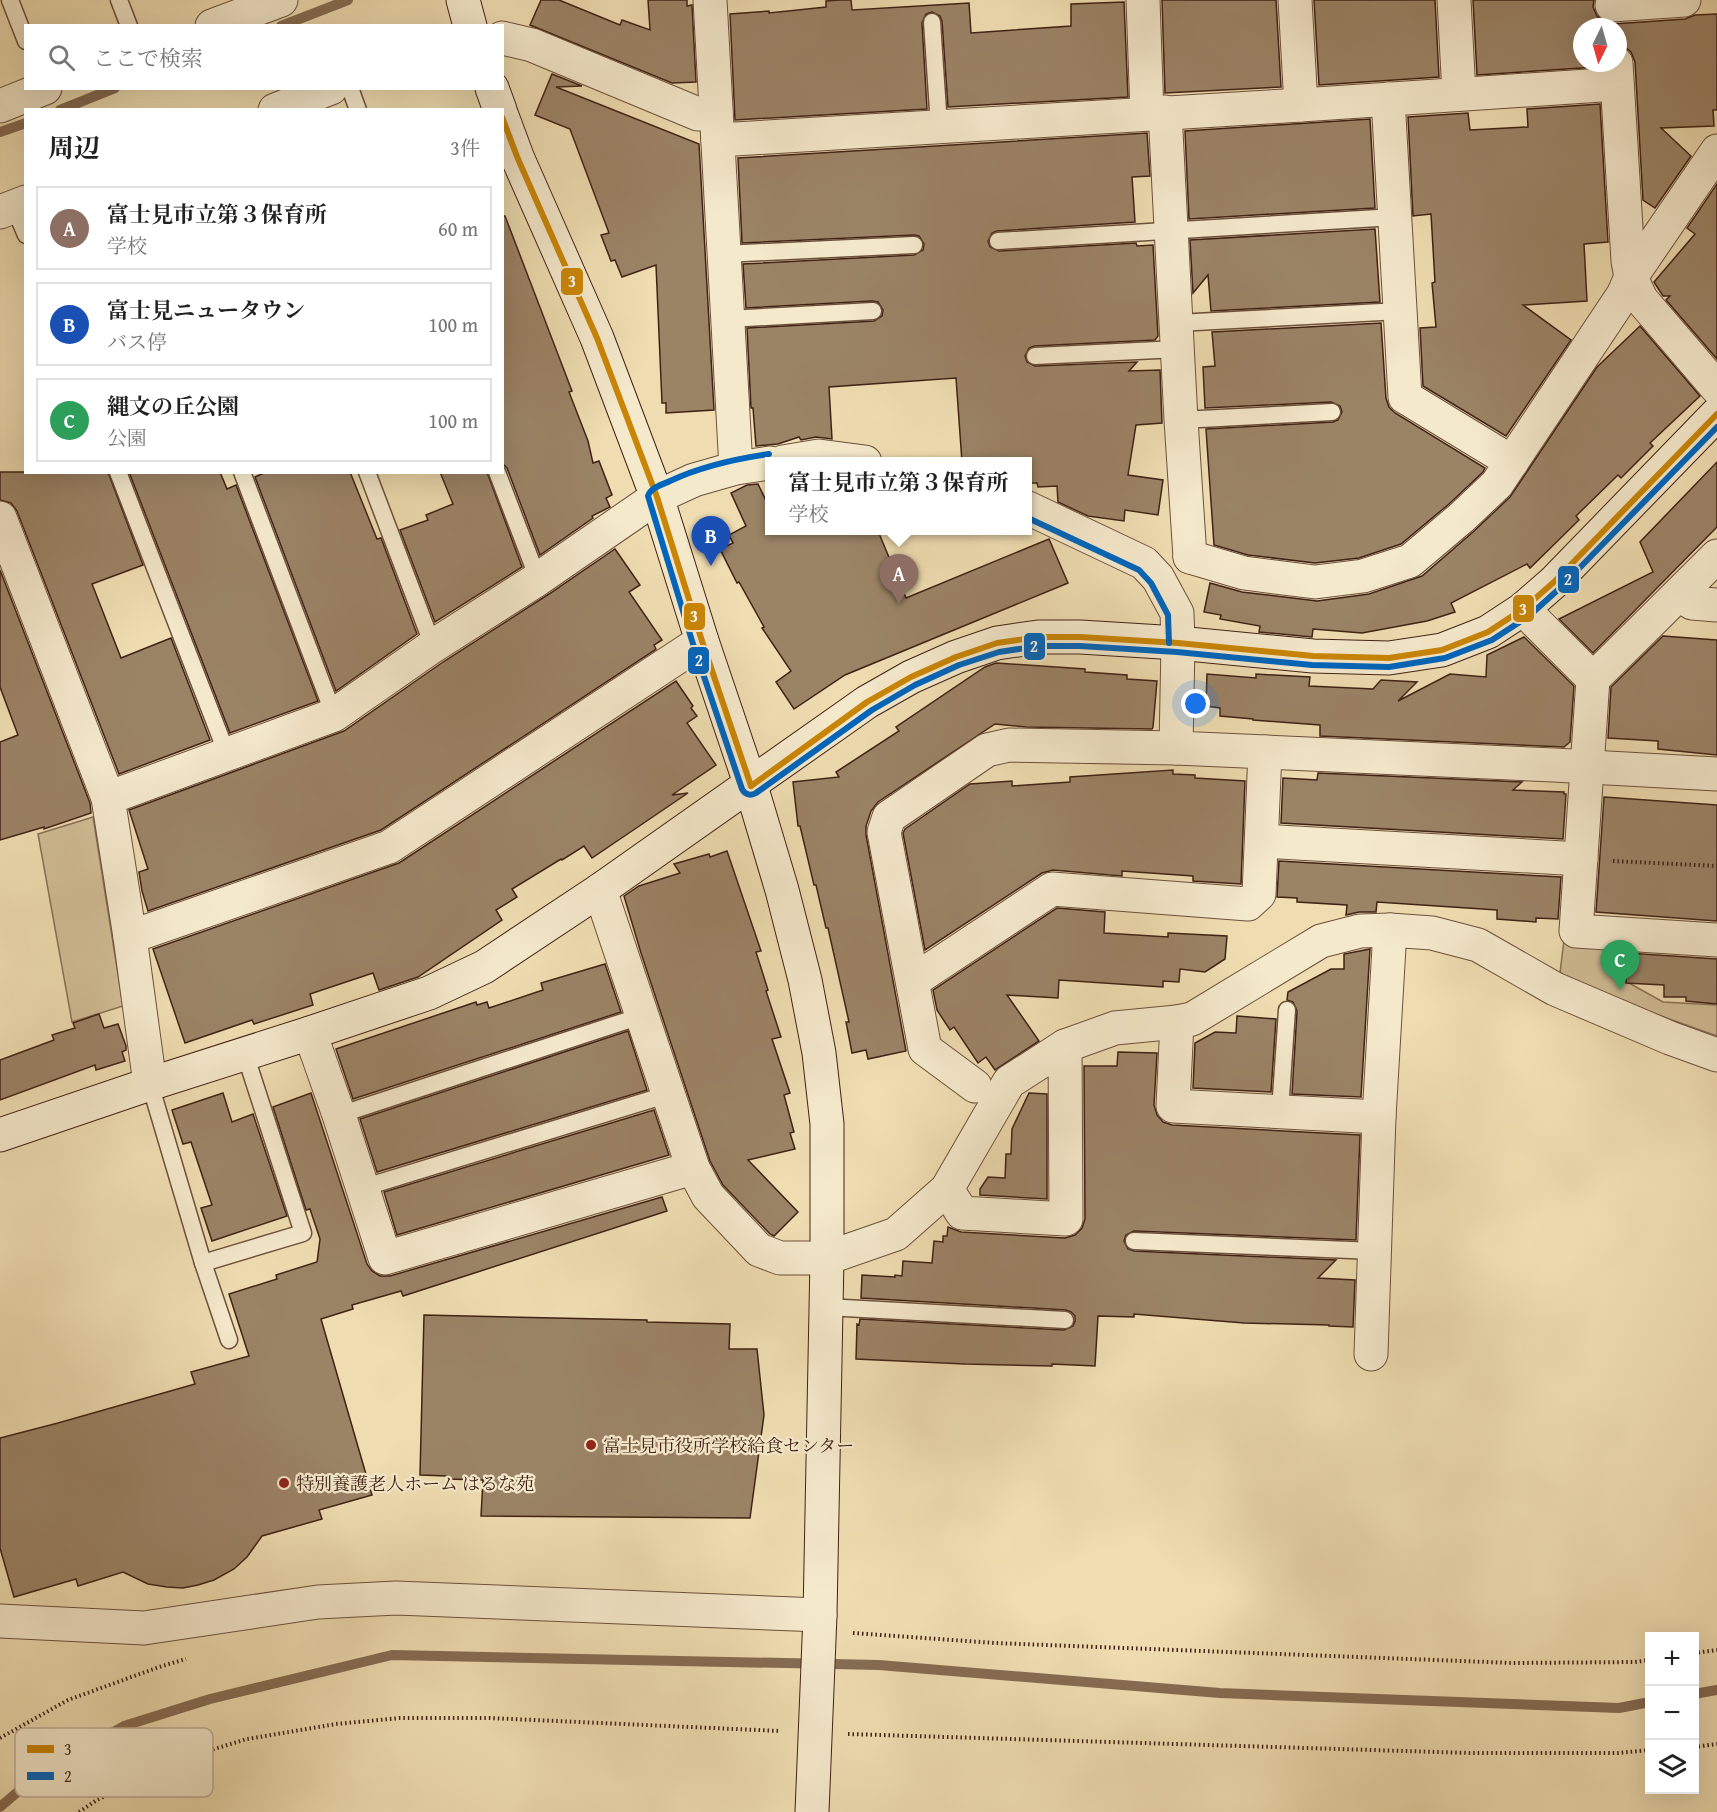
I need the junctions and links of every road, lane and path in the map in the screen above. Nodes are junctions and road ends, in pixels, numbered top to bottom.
1 (10, 0) edge
2 (119, 0) edge
3 (280, 0) edge
4 (463, 0) edge
5 (710, 0) edge
6 (1143, 0) edge
7 (1295, 0) edge
8 (1454, 0) edge
9 (1684, 0) edge
10 (1612, 11) edge
11 (228, 14) edge
12 (932, 22) dead end
13 (128, 24) edge
14 (469, 24) edge
15 (24, 36) edge
16 (504, 38) edge
17 (1617, 73) edge
18 (41, 90) edge
19 (326, 90) edge
20 (351, 90) edge
21 (493, 90) edge
22 (1459, 94) junction
23 (1388, 99) junction
24 (1301, 105) junction
25 (0, 106) edge
26 (280, 108) edge
27 (357, 108) edge
28 (499, 108) edge
29 (1156, 113) junction
30 (504, 121) edge
31 (939, 126) junction
32 (717, 127) junction
33 (1717, 151) edge
34 (1395, 216) junction
35 (1171, 229) junction
36 (998, 241) dead end
37 (914, 245) dead end
38 (724, 254) junction
39 (1631, 276) junction
40 (1400, 310) junction
41 (873, 311) dead end
42 (728, 319) junction
43 (1177, 336) junction
44 (1035, 356) dead end
45 (1717, 388) edge
46 (1332, 412) dead end
47 (1717, 414) edge
48 (1181, 420) junction
49 (1512, 462) junction
50 (765, 464) edge
51 (736, 468) junction
52 (119, 474) edge
53 (243, 474) edge
54 (368, 474) edge
55 (498, 474) edge
56 (657, 497) junction
57 (1032, 510) edge
58 (0, 518) edge
59 (1717, 556) edge
60 (1190, 557) junction
61 (1158, 578) junction
62 (538, 579) junction
63 (1680, 593) junction
64 (1717, 605) edge
65 (1523, 609) junction
66 (702, 641) junction
67 (1178, 643) junction
68 (433, 646) junction
69 (1593, 679) junction
70 (334, 715) junction
71 (1176, 748) junction
72 (1265, 752) junction
73 (227, 754) junction
74 (1587, 766) junction
75 (1717, 774) edge
76 (751, 786) junction
77 (108, 798) junction
78 (1262, 841) junction
79 (1581, 859) junction
80 (1717, 866) edge
81 (600, 890) junction
82 (1390, 930) junction
83 (130, 938) junction
84 (1717, 940) edge
85 (913, 981) junction
86 (1287, 1010) dead end
87 (641, 1016) junction
88 (1178, 1022) junction
89 (310, 1034) junction
90 (1065, 1046) junction
91 (245, 1054) junction
92 (1717, 1055) edge
93 (150, 1084) junction
94 (975, 1086) dead end
95 (669, 1094) junction
96 (1280, 1111) junction
97 (339, 1114) junction
98 (1379, 1117) junction
99 (0, 1135) edge
100 (693, 1168) junction
101 (362, 1188) junction
102 (947, 1188) junction
103 (1134, 1241) dead end
104 (1375, 1251) junction
105 (827, 1258) junction
106 (203, 1263) junction
107 (826, 1307) junction
108 (1065, 1320) dead end
109 (229, 1340) dead end
110 (1371, 1354) dead end
111 (0, 1622) edge
112 (819, 1627) junction
113 (1717, 1650) edge
114 (1699, 1652) edge
115 (815, 1729) junction
116 (1717, 1743) edge
117 (1699, 1746) edge
118 (213, 1749) edge
119 (1645, 1750) edge
120 (103, 1797) edge
121 (79, 1812) edge
122 (812, 1812) edge

1 - 15 lane
2 - 13 lane
3 - 11 street
4 - 14 street
5 - 32 street
6 - 29 street
7 - 24 street
8 - 22 street
9 - 10 street
12 - 31 lane
16 - 32 street
17 - 22 street
17 - 39 street
18 - 25 street
19 - 26 street
20 - 27 lane
21 - 28 street
22 - 23 street
23 - 24 street
23 - 34 street
24 - 29 street
29 - 31 street
29 - 35 street
30 - 56 street
31 - 32 street
32 - 38 street
33 - 39 street
34 - 35 lane
34 - 40 street
35 - 36 lane
35 - 43 street
37 - 38 lane
38 - 42 street
39 - 45 street
39 - 49 street
40 - 43 lane
40 - 49 street
41 - 42 lane
42 - 51 street
43 - 44 lane
43 - 48 street
46 - 48 lane
47 - 65 street
48 - 60 street
49 - 60 street
50 - 51 street
51 - 56 street
52 - 73 lane
53 - 70 lane
54 - 68 lane
55 - 62 lane
56 - 62 street
56 - 66 street
57 - 61 street
58 - 77 street
59 - 63 street
60 - 61 street
61 - 67 street
62 - 68 street
63 - 64 street
63 - 69 street
65 - 67 street
65 - 69 street
66 - 76 street
66 - 83 street
67 - 71 street
67 - 76 street
68 - 70 street
69 - 74 street
70 - 73 street
71 - 72 street
71 - 85 street
72 - 74 street
72 - 78 street
73 - 77 street
74 - 75 street
74 - 79 street
76 - 81 street
76 - 105 street
77 - 83 street
78 - 79 street
78 - 85 street
79 - 80 path
79 - 84 street
81 - 87 street
81 - 89 street
82 - 88 street
82 - 92 street
82 - 98 street
83 - 93 street
85 - 94 street
86 - 96 lane
87 - 95 street
87 - 97 lane
88 - 90 street
88 - 96 street
89 - 91 street
89 - 97 street
90 - 102 street
90 - 102 street
91 - 93 street
91 - 106 lane
93 - 99 street
93 - 106 lane
95 - 100 street
95 - 101 lane
96 - 98 street
97 - 101 street
98 - 104 street
100 - 101 street
100 - 105 street
102 - 105 street
103 - 104 lane
104 - 110 street
105 - 107 street
106 - 109 lane
107 - 108 lane
107 - 112 street
111 - 112 street
112 - 115 street
113 - 114 path
115 - 118 path
115 - 119 path
115 - 122 street
116 - 117 path
120 - 121 path

